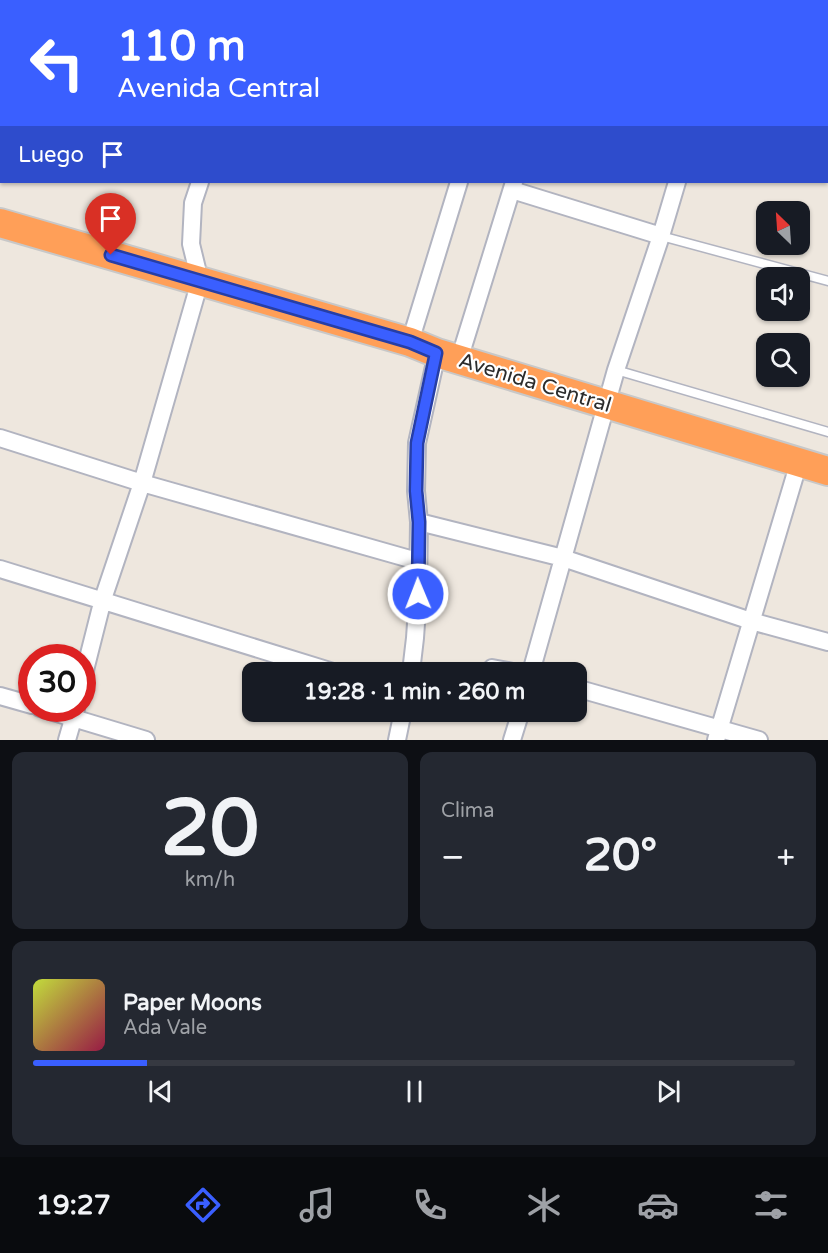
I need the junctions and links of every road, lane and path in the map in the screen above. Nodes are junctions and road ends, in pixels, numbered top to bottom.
1 (200, 183) edge
2 (459, 183) edge
3 (677, 183) edge
4 (513, 186) edge
5 (0, 223) edge
6 (661, 236) junction
7 (200, 281) junction
8 (828, 281) edge
9 (410, 342) junction
10 (448, 357) junction
11 (616, 370) junction
12 (606, 404) junction
13 (828, 432) edge
14 (0, 438) edge
15 (799, 462) junction
16 (828, 471) edge
17 (142, 483) junction
18 (419, 522) junction
19 (563, 558) junction
20 (417, 561) junction
21 (0, 569) edge
22 (103, 599) junction
23 (751, 621) junction
24 (828, 642) edge
25 (92, 644) edge
26 (301, 662) edge
27 (412, 662) edge
28 (534, 662) edge
29 (587, 692) edge
30 (0, 696) edge
31 (18, 701) edge
32 (96, 721) edge
33 (72, 722) edge
34 (401, 722) edge
35 (518, 722) edge
36 (718, 734) edge
37 (67, 740) edge
38 (146, 740) edge
39 (397, 740) edge
40 (513, 740) edge
41 (759, 740) edge

1 - 7 street
2 - 9 street
3 - 6 street
4 - 6 street
4 - 10 street
5 - 7 highway, Avenida Central
6 - 8 lane
6 - 11 street
7 - 9 highway, Avenida Central
7 - 17 street
9 - 10 highway, Avenida Central
10 - 12 highway, Avenida Central
10 - 18 street
11 - 12 street
11 - 13 lane
12 - 15 highway, Avenida Central
12 - 19 street
14 - 17 street
15 - 16 highway, Avenida Central
15 - 23 street
17 - 20 street
17 - 22 street
18 - 19 street
18 - 20 street
19 - 23 street
19 - 28 street
20 - 27 street
21 - 22 street
22 - 25 street
22 - 26 street
23 - 24 street
23 - 36 street
29 - 36 street
30 - 31 street
32 - 38 street
33 - 37 street
34 - 39 street
35 - 40 street
36 - 41 street

